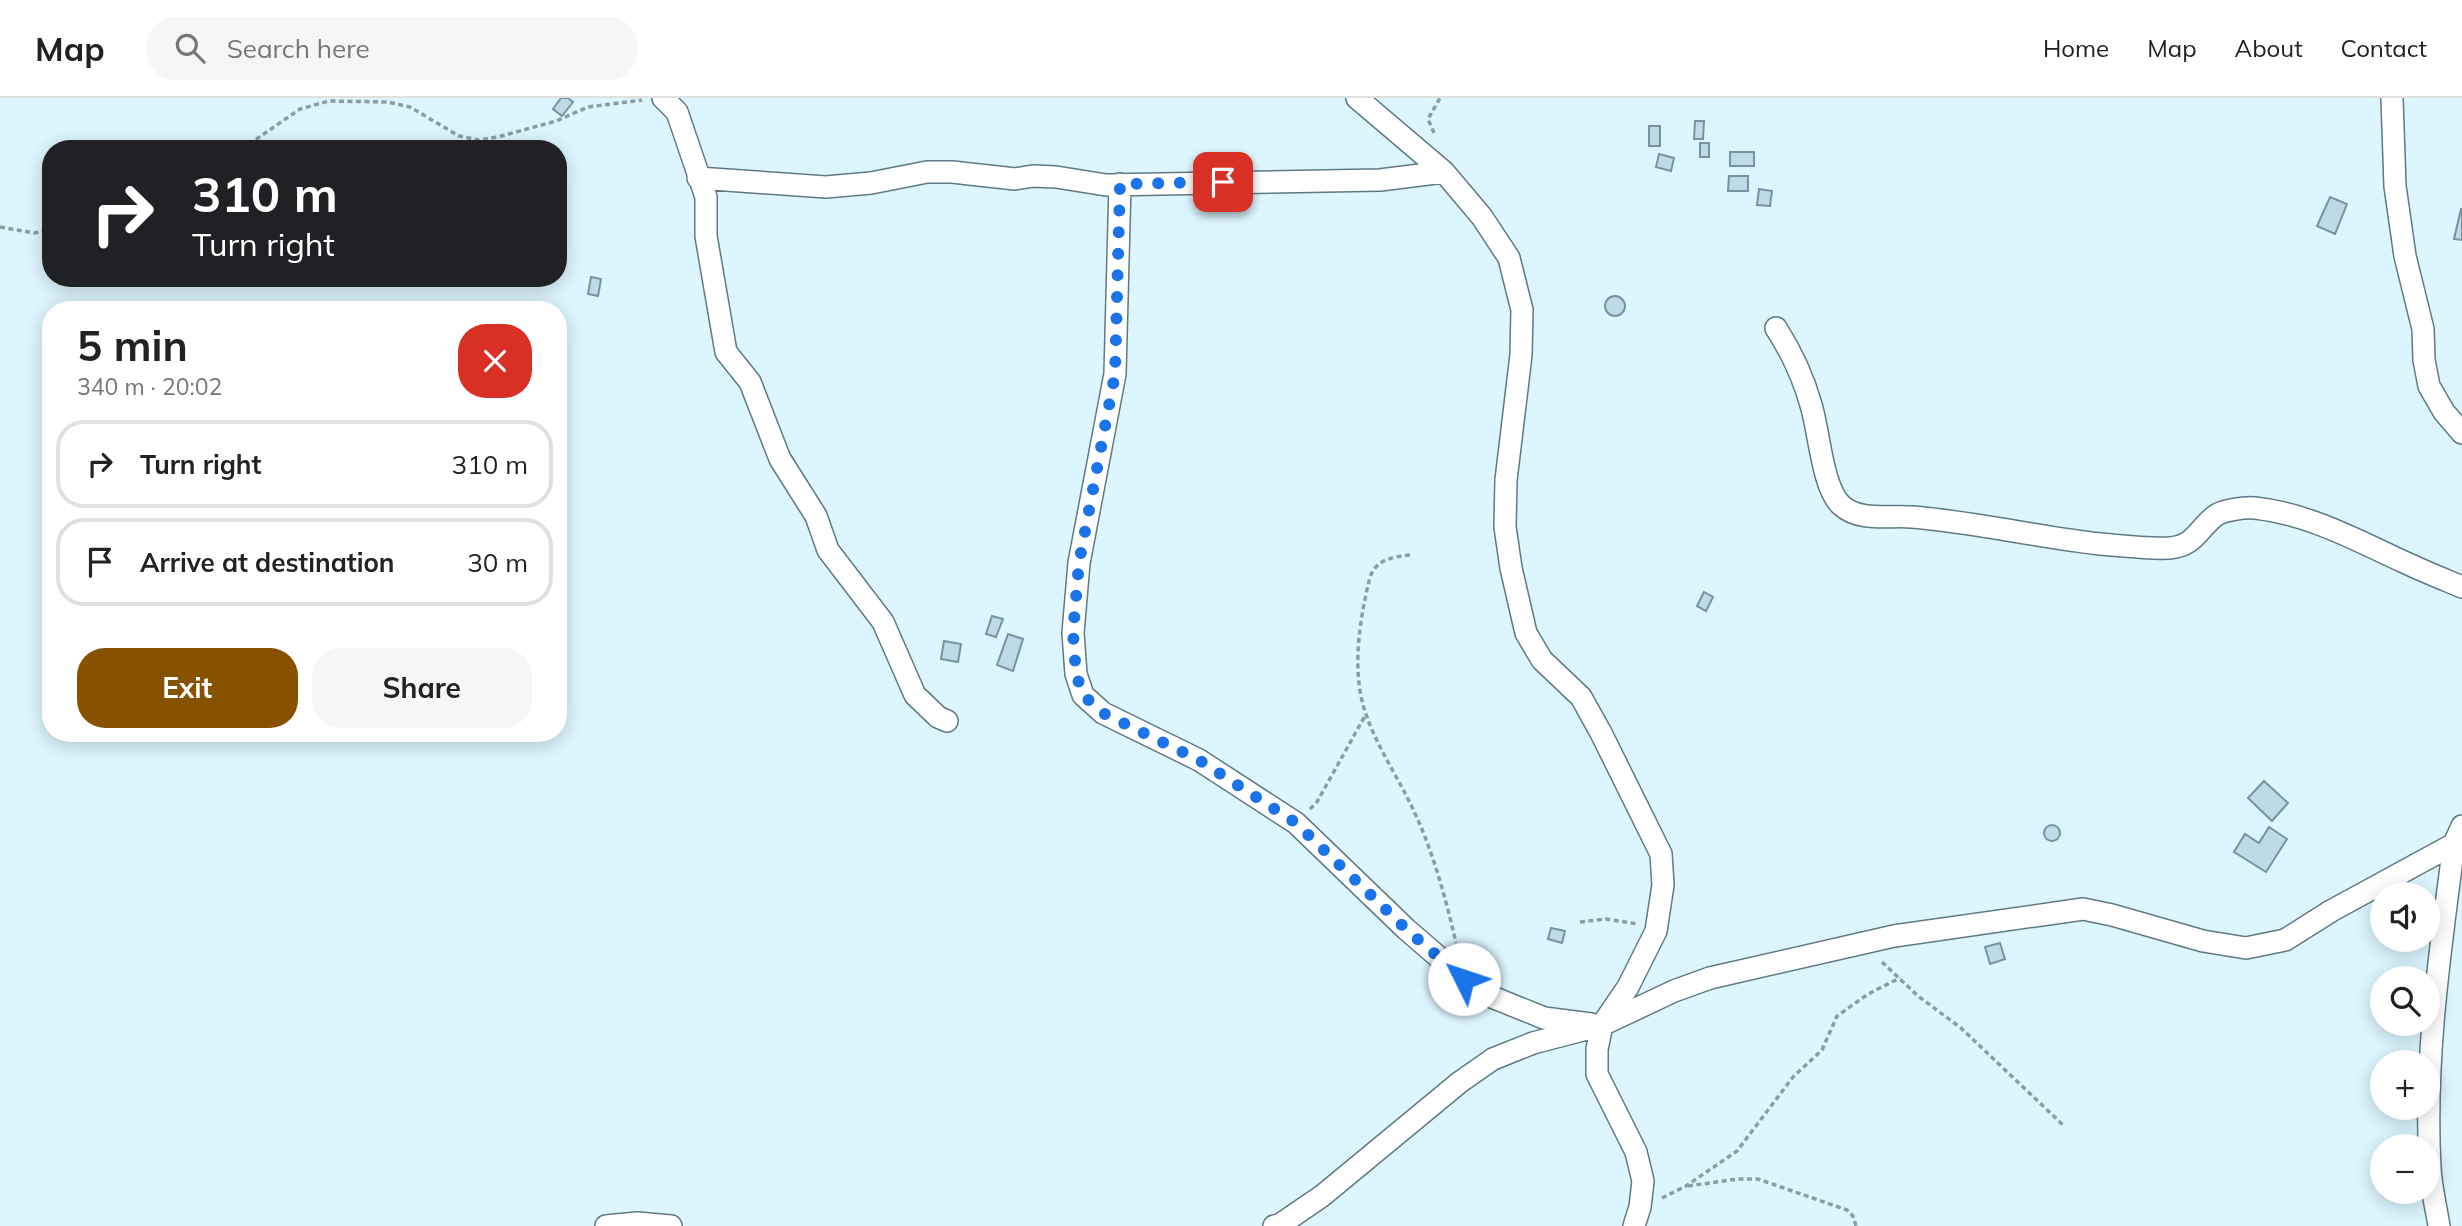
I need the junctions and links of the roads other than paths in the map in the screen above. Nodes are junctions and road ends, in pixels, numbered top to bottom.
1 (1357, 98) edge
2 (2392, 98) edge
3 (656, 99) edge
4 (1444, 172) junction
5 (698, 178) junction
6 (1120, 184) junction
7 (1776, 328) dead end
8 (2462, 433) edge
9 (2462, 587) edge
10 (947, 721) dead end
11 (2458, 835) edge
12 (1602, 1025) junction
13 (1637, 1216) edge
14 (606, 1226) edge
15 (671, 1226) edge
16 (1274, 1226) edge
17 (2440, 1226) edge

1 - 4 street
2 - 8 street
3 - 5 street
4 - 6 street
4 - 12 street
5 - 6 street
5 - 10 street
6 - 12 street
7 - 9 street
11 - 12 street
11 - 17 street
12 - 13 street
12 - 16 street
14 - 15 street

